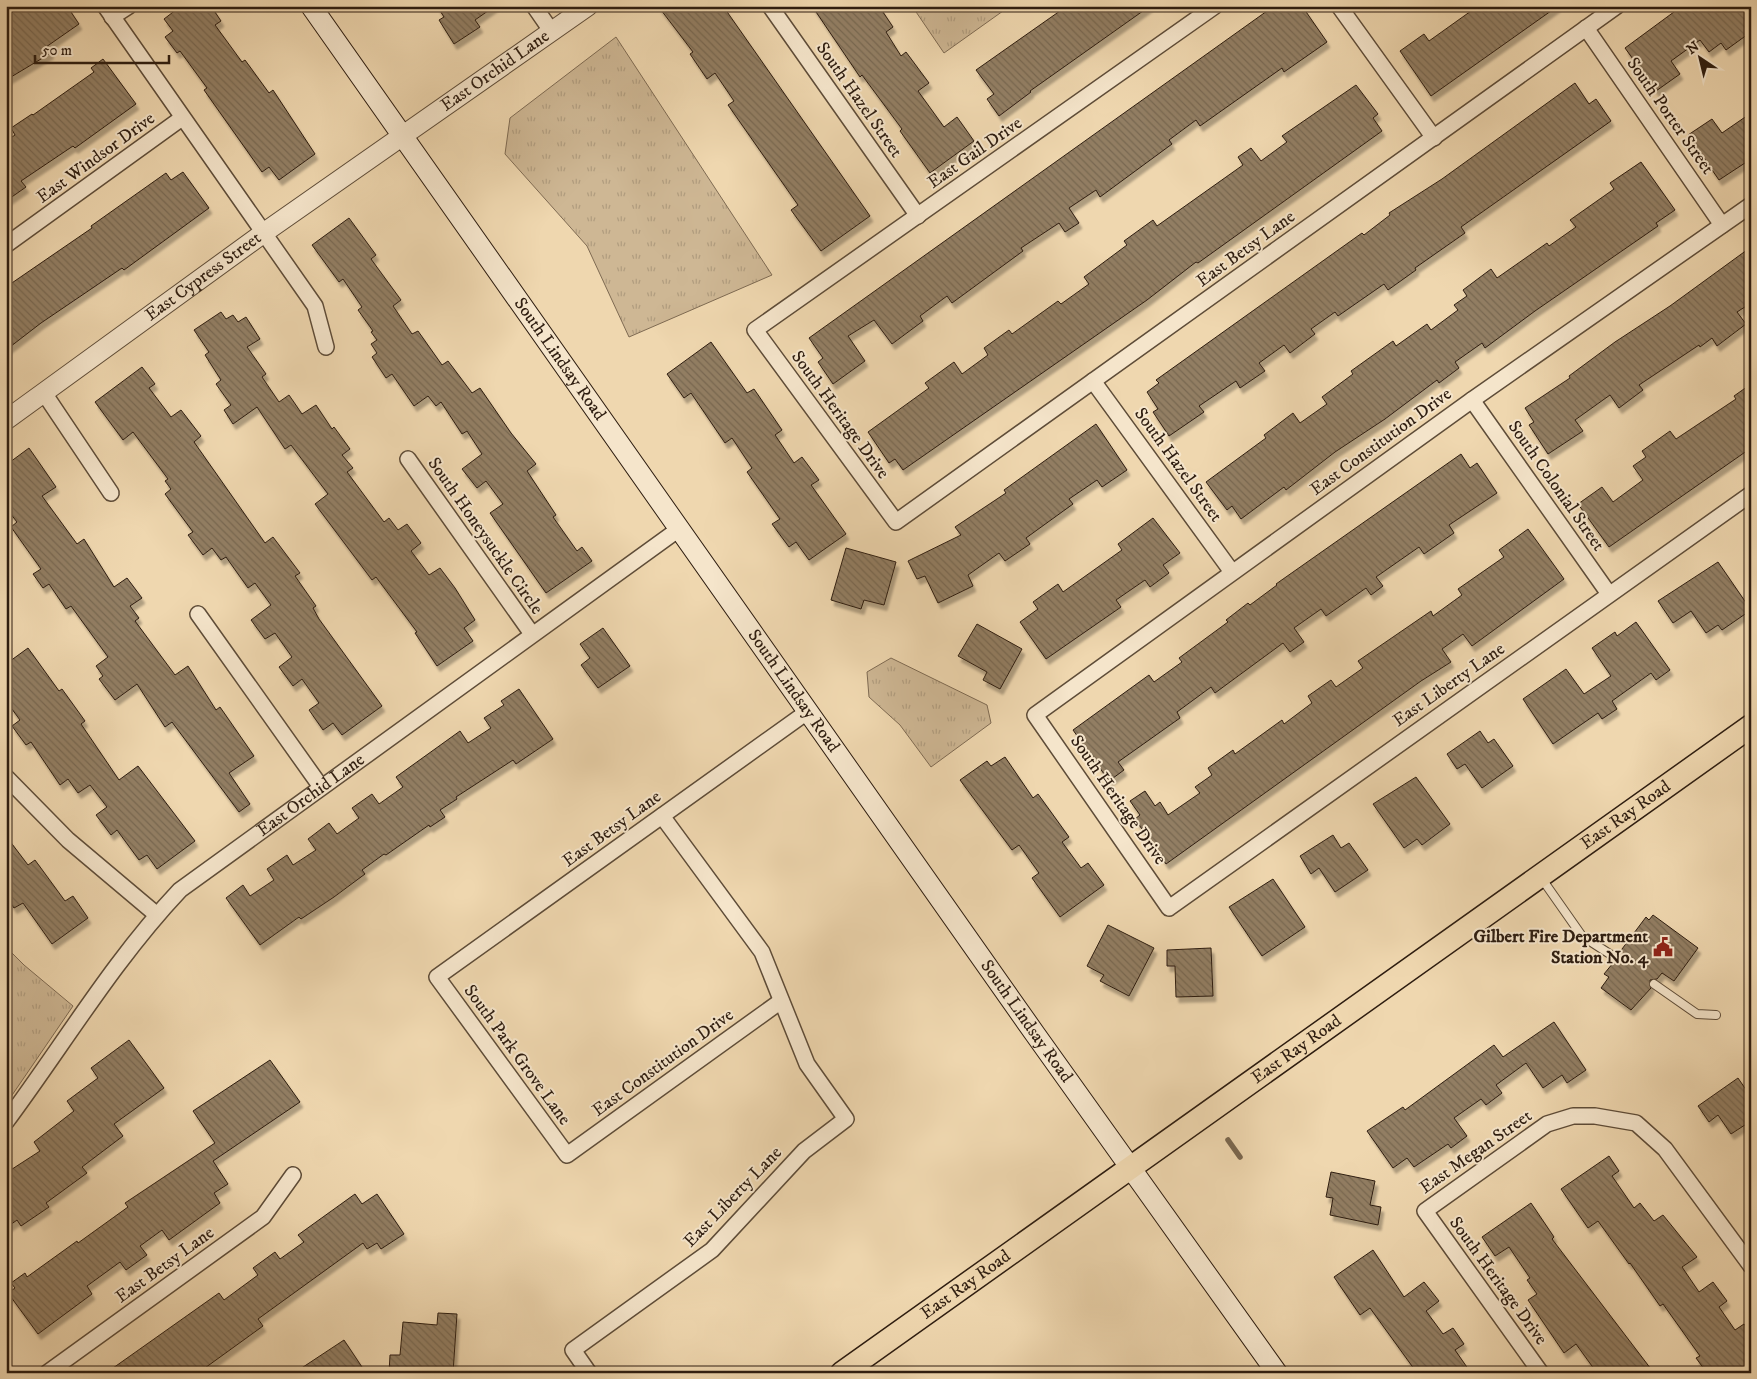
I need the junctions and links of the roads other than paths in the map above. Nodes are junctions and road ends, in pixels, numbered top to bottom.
1 (129, 6) edge
2 (311, 6) edge
3 (534, 6) edge
4 (588, 6) edge
5 (770, 6) edge
6 (1215, 6) edge
7 (1339, 6) edge
8 (1618, 6) edge
9 (108, 12) edge
10 (1586, 28) junction
11 (552, 32) junction
12 (182, 118) junction
13 (403, 136) junction
14 (1434, 138) junction
15 (1751, 204) edge
16 (918, 216) junction
17 (1722, 225) junction
18 (265, 232) junction
19 (6, 245) edge
20 (755, 330) joint
21 (326, 347) dead end
22 (1094, 381) junction
23 (44, 393) junction
24 (1472, 400) junction
25 (6, 420) edge
26 (408, 459) dead end
27 (111, 493) dead end
28 (1751, 494) edge
29 (896, 522) joint
30 (679, 529) junction
31 (1232, 572) junction
32 (1610, 594) junction
33 (198, 614) dead end
34 (532, 634) junction
35 (808, 712) junction
36 (1035, 715) joint
37 (1751, 726) edge
38 (6, 777) edge
39 (321, 787) junction
40 (662, 816) junction
41 (1540, 876) junction
42 (1169, 908) joint
43 (156, 915) junction
44 (1616, 958) dead end
45 (437, 977) joint
46 (1654, 984) dead end
47 (781, 1001) junction
48 (1716, 1015) dead end
49 (6, 1122) edge
50 (567, 1156) joint
51 (1130, 1167) junction
52 (293, 1175) dead end
53 (1425, 1211) joint
54 (1751, 1266) edge
55 (47, 1373) edge
56 (589, 1373) edge
57 (842, 1373) edge
58 (1277, 1373) edge
59 (1541, 1373) edge

1 - 9 street
2 - 13 main road, South Lindsay Road
3 - 11 street
4 - 11 street, East Orchid Lane
5 - 16 street, South Hazel Street
6 - 16 street, East Gail Drive
7 - 14 street
8 - 10 street, East Betsy Lane
9 - 12 street
10 - 14 street, East Betsy Lane
10 - 17 street, South Porter Street
11 - 13 street, East Orchid Lane
12 - 18 street
12 - 19 street, East Windsor Drive
13 - 18 street, East Cypress Street
13 - 30 main road, South Lindsay Road
14 - 22 street, East Betsy Lane
15 - 17 street, East Constitution Drive
16 - 20 street, East Gail Drive
17 - 24 street, East Constitution Drive
18 - 21 street
18 - 23 street, East Cypress Street
20 - 29 street, South Heritage Drive
22 - 29 street, East Betsy Lane
22 - 31 street, South Hazel Street
23 - 25 street, East Cypress Street
23 - 27 street
24 - 31 street, East Constitution Drive
24 - 32 street, South Colonial Street
26 - 34 street, South Honeysuckle Circle
28 - 32 street, East Liberty Lane
30 - 34 street, East Orchid Lane
30 - 35 main road, South Lindsay Road
31 - 36 street, East Constitution Drive
32 - 42 street, East Liberty Lane
33 - 39 street
34 - 39 street, East Orchid Lane
35 - 40 street, East Betsy Lane
35 - 51 main road, South Lindsay Road
36 - 42 street, South Heritage Drive
37 - 41 main road, East Ray Road
38 - 43 street
39 - 43 street, East Orchid Lane
40 - 45 street, East Betsy Lane
40 - 47 street
41 - 44 lane
41 - 51 main road, East Ray Road
43 - 49 street, East Orchid Lane
45 - 50 street, South Park Grove Lane
46 - 48 lane
47 - 50 street, East Constitution Drive
47 - 56 street, East Liberty Lane
51 - 57 main road, East Ray Road
51 - 58 main road, South Lindsay Road
52 - 55 street, East Betsy Lane
53 - 54 street, East Megan Street
53 - 59 street, South Heritage Drive

